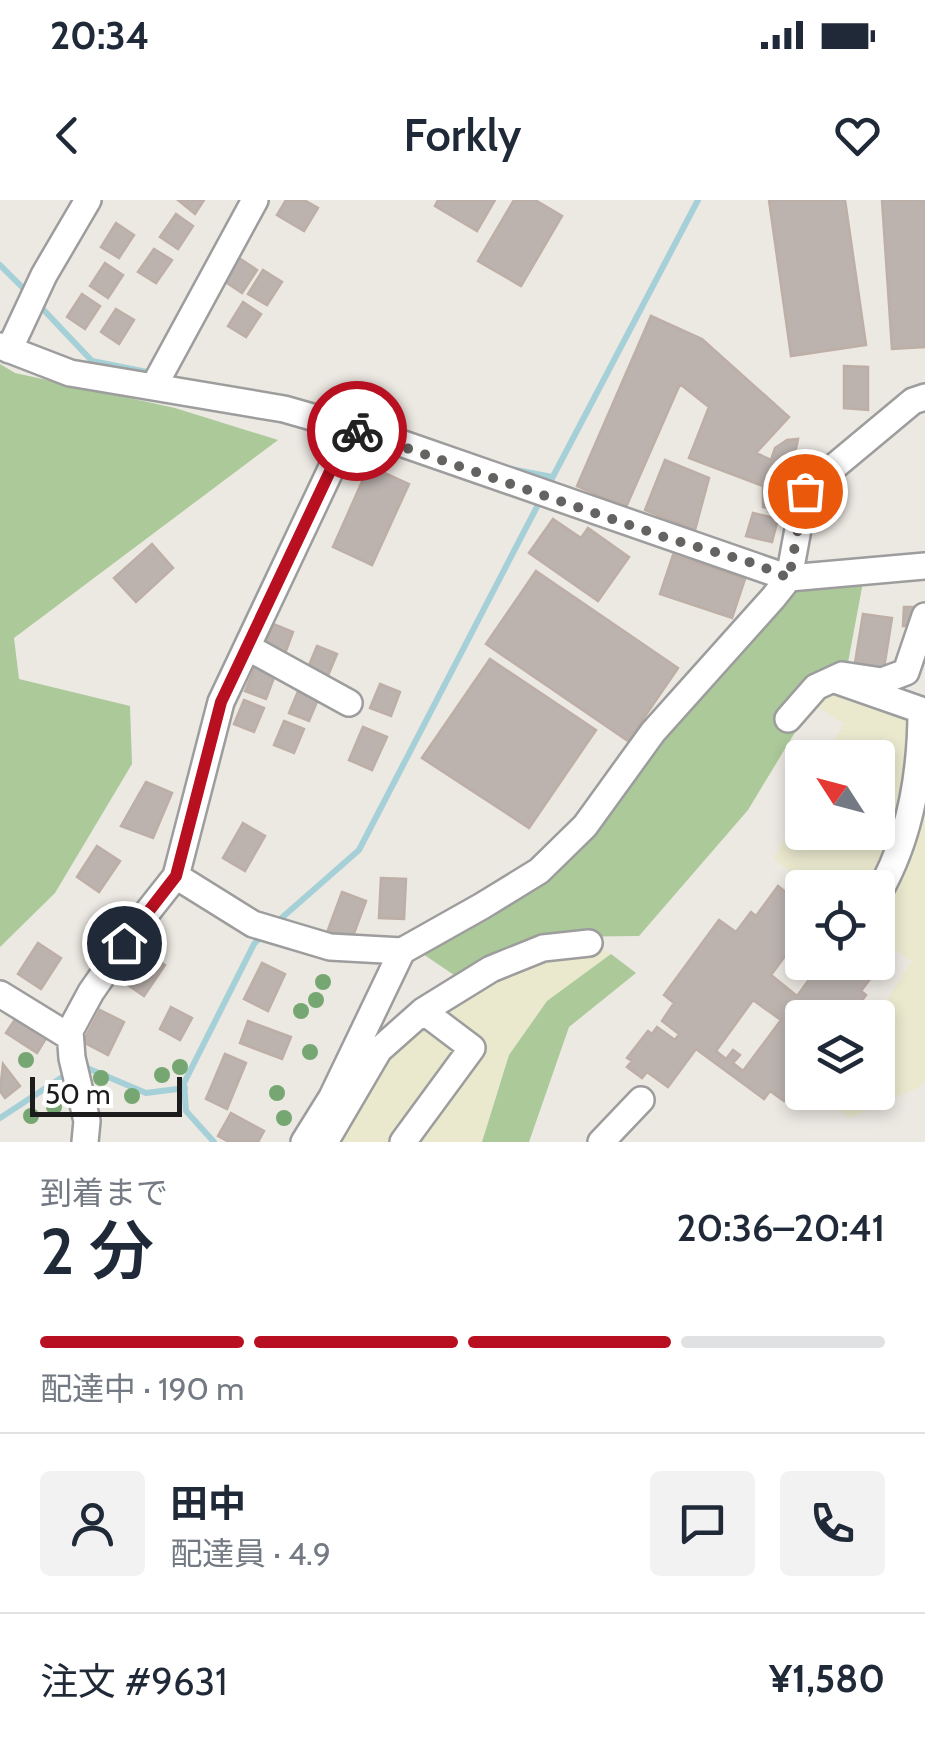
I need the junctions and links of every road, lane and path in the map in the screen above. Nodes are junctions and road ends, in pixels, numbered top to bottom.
1 (88, 200) edge
2 (255, 200) edge
3 (5, 343) edge
4 (159, 378) junction
5 (925, 397) edge
6 (350, 429) junction
7 (925, 566) edge
8 (789, 578) junction
9 (925, 616) edge
10 (247, 647) junction
11 (835, 680) junction
12 (349, 703) dead end
13 (788, 719) dead end
14 (892, 870) edge
15 (176, 876) junction
16 (590, 942) dead end
17 (402, 951) junction
18 (0, 994) edge
19 (422, 1010) junction
20 (73, 1060) junction
21 (641, 1100) dead end
22 (85, 1142) edge
23 (304, 1142) edge
24 (325, 1142) edge
25 (404, 1142) edge
26 (601, 1142) edge

1 - 3 street
2 - 4 street
3 - 4 street
4 - 6 street
5 - 8 street
6 - 8 street
6 - 10 street
7 - 8 street
8 - 17 street
9 - 11 street
10 - 12 street
10 - 15 street
11 - 13 street
11 - 14 street
15 - 17 street
15 - 20 street
16 - 19 street
17 - 23 street
18 - 20 street
19 - 24 street
19 - 25 street
20 - 22 street
21 - 26 street

